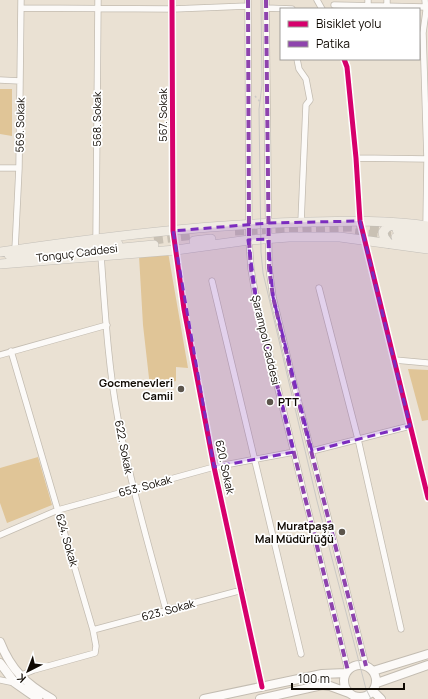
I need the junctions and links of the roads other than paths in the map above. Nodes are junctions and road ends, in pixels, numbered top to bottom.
1 (21, 0) edge
2 (98, 0) edge
3 (172, 0) edge
4 (248, 0) edge
5 (266, 0) edge
6 (387, 0) edge
7 (425, 0) edge
8 (368, 3) edge
9 (334, 5) edge
10 (248, 6) junction
11 (387, 7) junction
12 (21, 8) junction
13 (266, 8) junction
14 (400, 8) edge
15 (98, 9) junction
16 (173, 9) junction
17 (280, 9) edge
18 (426, 10) edge
19 (421, 33) edge
20 (297, 60) edge
21 (344, 60) edge
22 (426, 73) edge
23 (0, 80) edge
24 (20, 81) junction
25 (356, 158) junction
26 (427, 159) edge
27 (0, 168) edge
28 (20, 168) junction
29 (360, 221) junction
30 (301, 222) junction
31 (268, 223) junction
32 (248, 225) junction
33 (427, 228) edge
34 (173, 231) junction
35 (235, 234) tunnel mouth
36 (394, 234) junction
37 (194, 238) tunnel mouth
38 (268, 238) junction
39 (96, 239) junction
40 (364, 239) junction
41 (248, 240) junction
42 (428, 240) edge
43 (428, 249) edge
44 (16, 250) junction
45 (176, 250) junction
46 (0, 252) edge
47 (0, 255) edge
48 (101, 256) junction
49 (0, 264) edge
50 (212, 281) dead end
51 (319, 288) dead end
52 (107, 325) junction
53 (11, 352) junction
54 (0, 356) edge
55 (395, 360) junction
56 (428, 363) edge
57 (410, 426) junction
58 (358, 439) junction
59 (312, 451) junction
60 (294, 452) junction
61 (254, 460) junction
62 (214, 467) junction
63 (132, 490) junction
64 (428, 498) edge
65 (58, 510) junction
66 (0, 535) edge
67 (242, 590) junction
68 (166, 610) junction
69 (401, 629) dead end
70 (93, 630) junction
71 (0, 642) edge
72 (301, 654) dead end
73 (428, 654) edge
74 (0, 664) edge
75 (428, 665) edge
76 (370, 669) junction
77 (347, 672) junction
78 (17, 679) junction
79 (0, 680) edge
80 (377, 683) junction
81 (262, 686) junction
82 (373, 691) junction
83 (354, 696) edge
84 (38, 699) edge
85 (52, 699) edge
86 (204, 699) edge
87 (260, 699) edge
88 (381, 699) edge

1 - 12 street, 569. Sokak
2 - 15 street, 568. Sokak
3 - 16 street, 567. Sokak
4 - 10 street, Şarampol Caddesi
5 - 13 street, Şarampol Caddesi
6 - 11 street
7 - 18 street
8 - 9 street
8 - 11 street
10 - 16 street
10 - 32 street, Şarampol Caddesi
11 - 14 street
12 - 15 street
12 - 24 street, 569. Sokak
13 - 17 street
13 - 31 street, Şarampol Caddesi
15 - 16 street
15 - 39 street, 568. Sokak
16 - 34 street, 567. Sokak
18 - 19 street
19 - 22 street
20 - 30 street
21 - 25 street
22 - 26 street
23 - 24 street
24 - 28 street, 569. Sokak
25 - 26 street
25 - 29 street
26 - 33 street
27 - 28 street
28 - 44 street, 569. Sokak
29 - 30 main road
29 - 36 main road
29 - 40 street
30 - 31 main road
31 - 32 main road
31 - 38 street, Şarampol Caddesi
32 - 34 main road
32 - 41 street, Şarampol Caddesi
33 - 36 main road
34 - 39 main road
34 - 45 street, 567. Sokak
35 - 37 main road
36 - 40 main road
36 - 42 main road
36 - 43 main road
38 - 40 main road
38 - 41 main road
38 - 59 street, Şarampol Caddesi
39 - 44 main road
40 - 55 street
41 - 45 main road
41 - 60 street, Şarampol Caddesi
44 - 46 main road
45 - 48 main road
45 - 62 street, 620. Sokak
47 - 49 main road, Tonguç Caddesi
48 - 49 main road
48 - 52 street, 622. Sokak
50 - 61 street
51 - 58 street
52 - 53 street
52 - 63 street, 622. Sokak
53 - 54 street
53 - 65 street, 624. Sokak
55 - 56 street
55 - 57 street
57 - 58 street
57 - 64 street
58 - 59 street
58 - 69 street
59 - 76 street, Şarampol Caddesi
60 - 61 street, 653. Sokak
60 - 77 street, Şarampol Caddesi
61 - 62 street, 653. Sokak
61 - 72 street
62 - 63 street, 653. Sokak
62 - 67 street, 620. Sokak
63 - 65 street, 653. Sokak
63 - 68 street, 622. Sokak
65 - 66 street, 653. Sokak
65 - 70 street, 624. Sokak
67 - 68 street, 623. Sokak
67 - 81 street, 620. Sokak
68 - 70 street, 623. Sokak
70 - 78 street, 624. Sokak
71 - 78 main road
73 - 76 main road
74 - 78 main road
75 - 80 main road
76 - 77 main road
76 - 80 main road
77 - 81 main road
77 - 83 main road
78 - 79 street
78 - 84 main road
78 - 85 main road
80 - 82 main road
81 - 86 main road
82 - 83 main road
82 - 88 main road
83 - 87 main road

